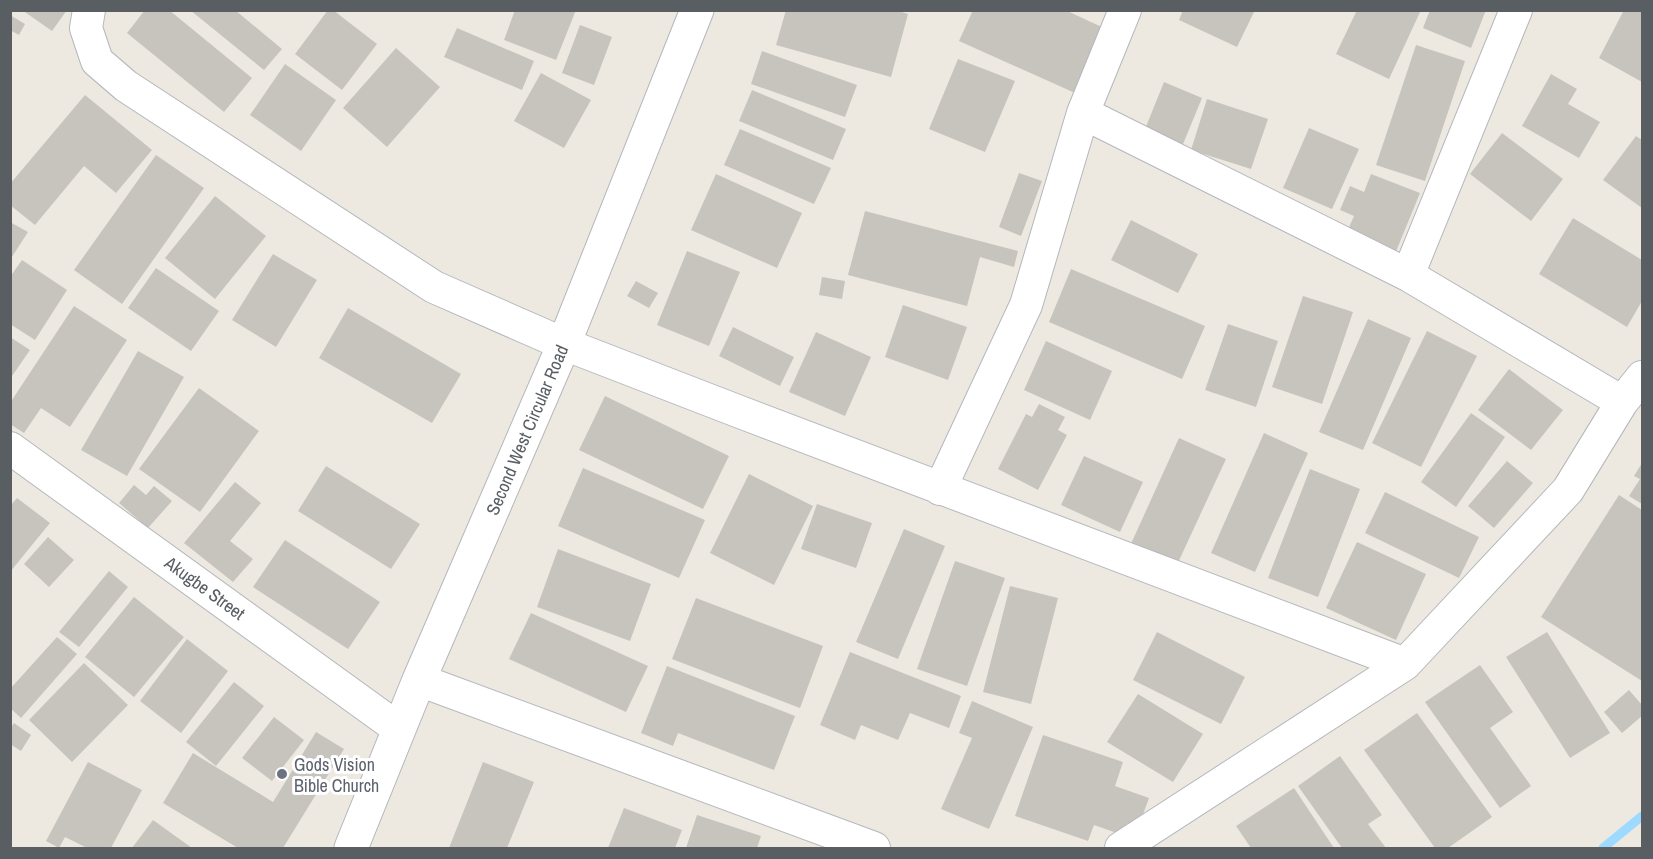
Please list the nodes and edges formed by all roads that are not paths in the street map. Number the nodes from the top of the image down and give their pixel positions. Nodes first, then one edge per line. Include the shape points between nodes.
1 (89, 10) edge
2 (697, 10) edge
3 (1125, 10) edge
4 (1516, 10) edge
5 (1083, 113) junction
6 (1408, 275) junction
7 (564, 344) junction
8 (1642, 377) edge
9 (1622, 402) junction
10 (10, 448) edge
11 (940, 489) junction
12 (1405, 664) junction
13 (419, 680) junction
14 (399, 729) junction
15 (351, 849) edge
16 (874, 849) edge
17 (1121, 849) edge

1 - 7 street via 86,28 97,61 126,86 434,287
2 - 7 street, Second West Circular Road
3 - 5 street
4 - 6 street
5 - 6 street
5 - 11 street via 1026,305
6 - 9 street
7 - 11 street
7 - 13 street, Second West Circular Road
8 - 9 street
9 - 12 street via 1568,490
10 - 14 street, Akugbe Street
11 - 12 street
12 - 17 street
13 - 14 street, Second West Circular Road
13 - 16 street
14 - 15 street, Second West Circular Road

